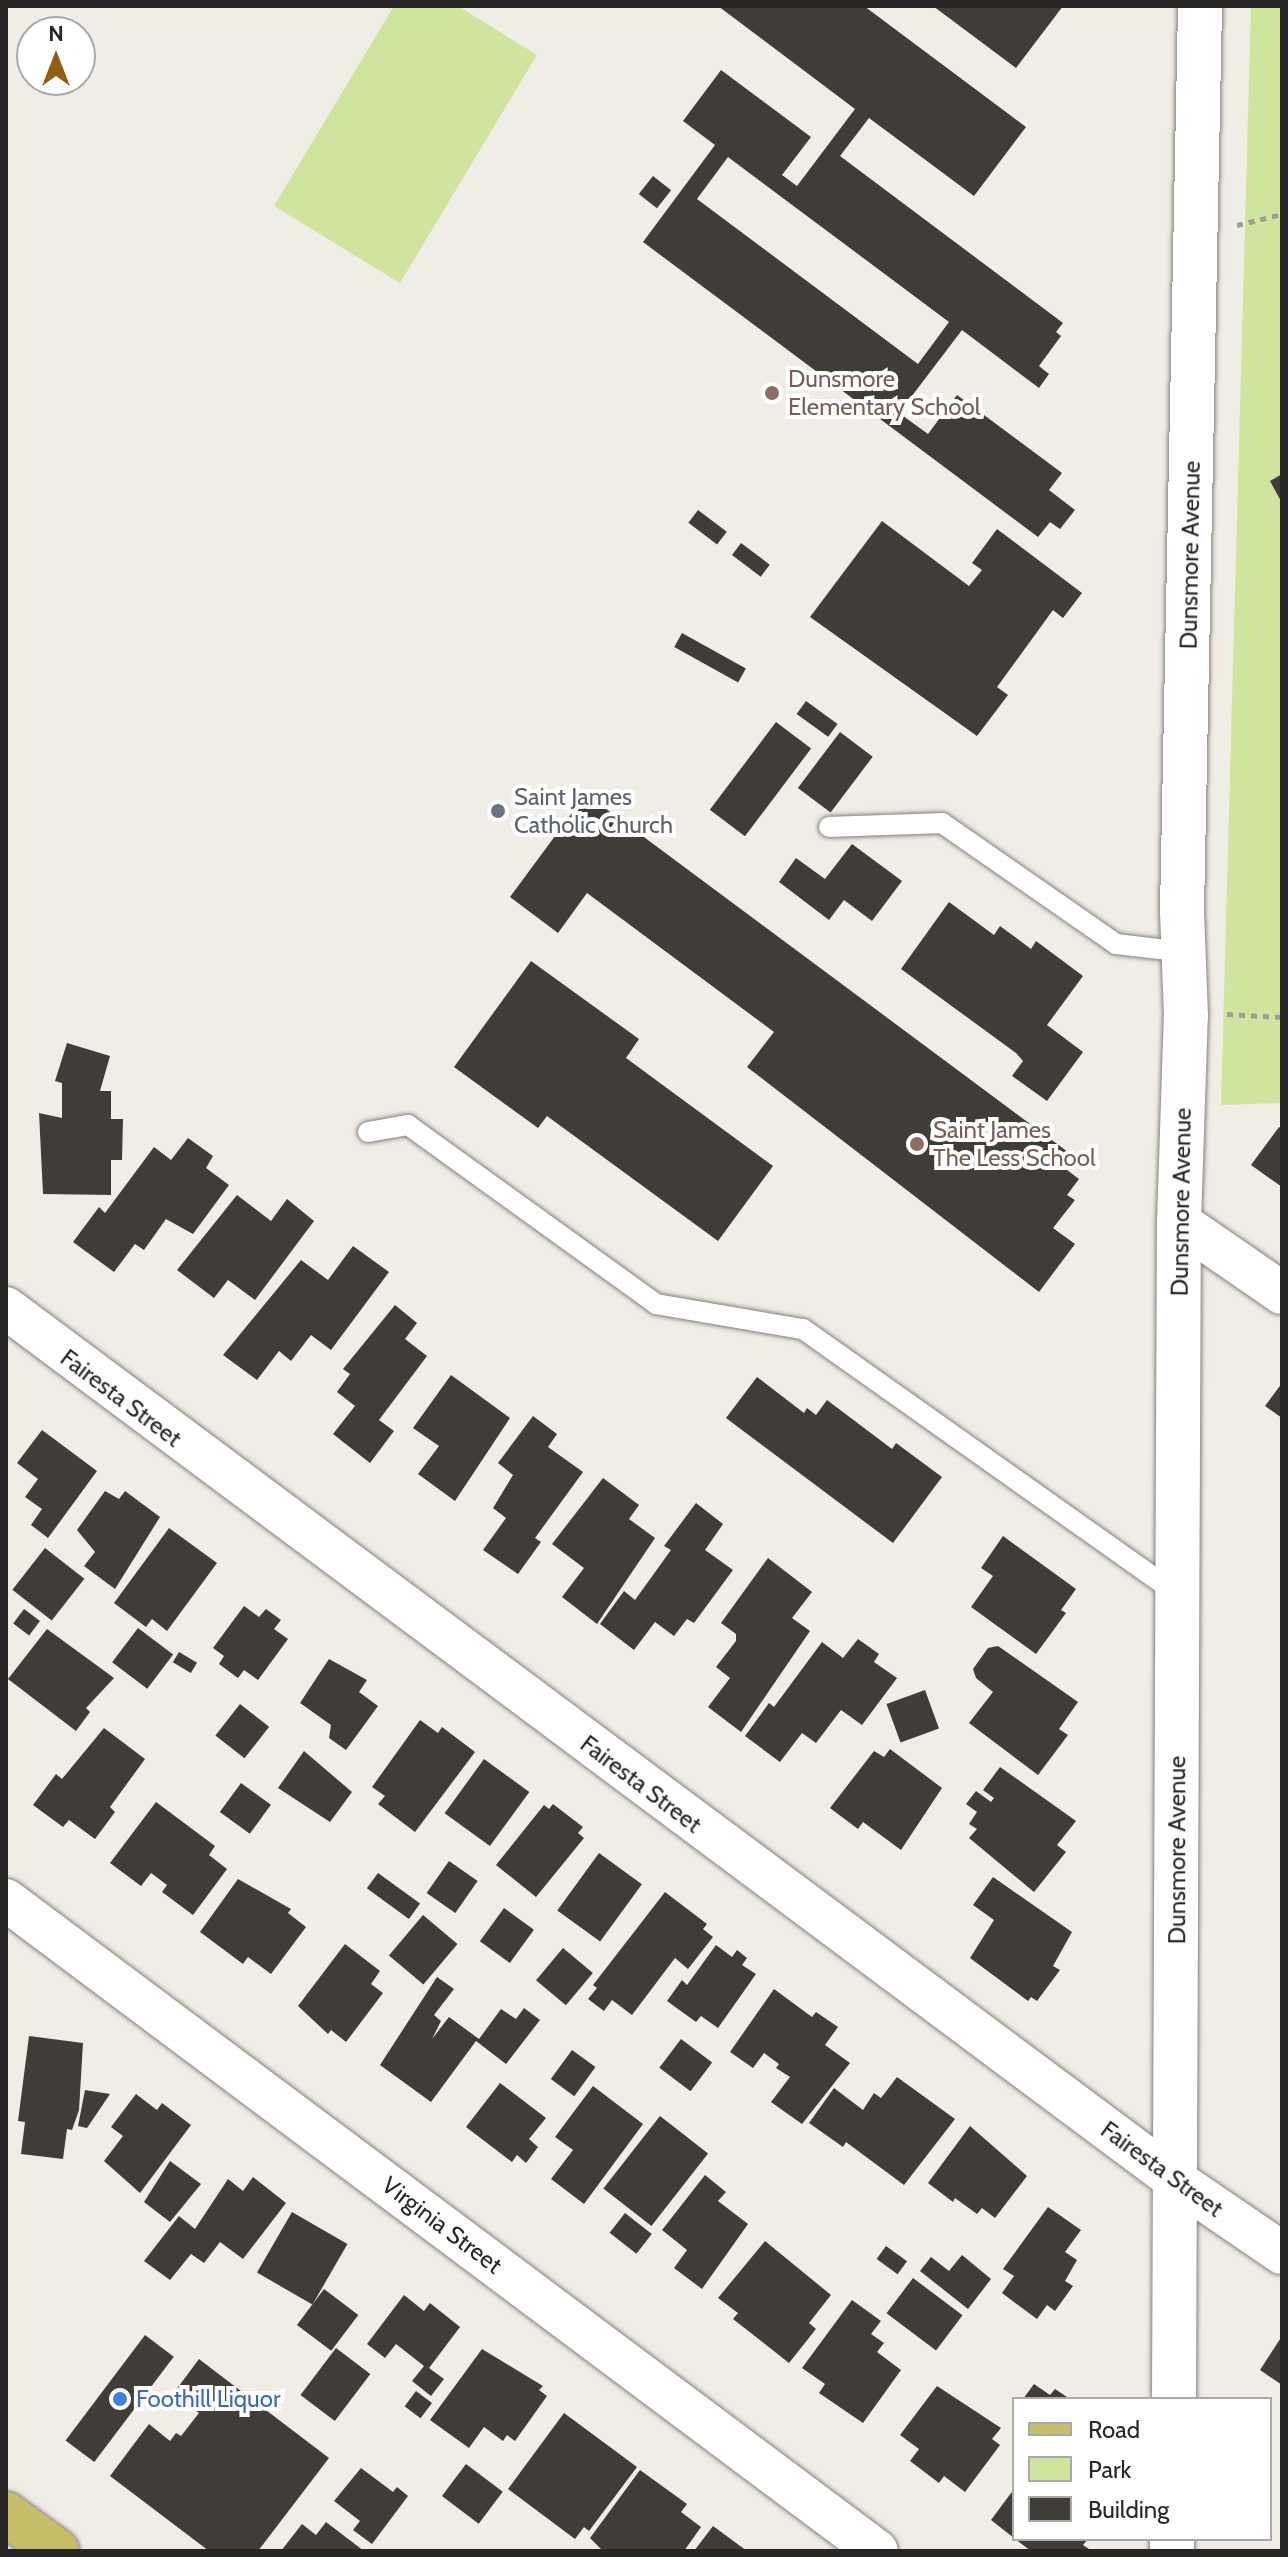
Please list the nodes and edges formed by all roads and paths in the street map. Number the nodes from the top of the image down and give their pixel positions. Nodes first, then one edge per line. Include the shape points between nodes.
1 (1200, 6) edge
2 (829, 827) dead end
3 (1184, 952) junction
4 (1186, 1016) junction
5 (1282, 1017) edge
6 (368, 1132) dead end
7 (1179, 1222) junction
8 (1282, 1293) edge
9 (6, 1308) edge
10 (1176, 1593) junction
11 (6, 1900) edge
12 (1178, 2182) junction
13 (1282, 2253) edge
14 (1174, 2397) edge
15 (6, 2514) edge
16 (57, 2551) edge
17 (877, 2551) edge

1 - 3 street, Dunsmore Avenue
2 - 3 lane via 942,823 1116,944
3 - 4 street, Dunsmore Avenue
4 - 5 path
4 - 7 street, Dunsmore Avenue
6 - 10 lane via 408,1125 656,1304 803,1329
7 - 8 street
7 - 10 street, Dunsmore Avenue
9 - 12 street, Fairesta Street
10 - 12 street, Dunsmore Avenue
11 - 17 street, Virginia Street
12 - 13 street, Fairesta Street
12 - 14 street, Dunsmore Avenue
15 - 16 main road

